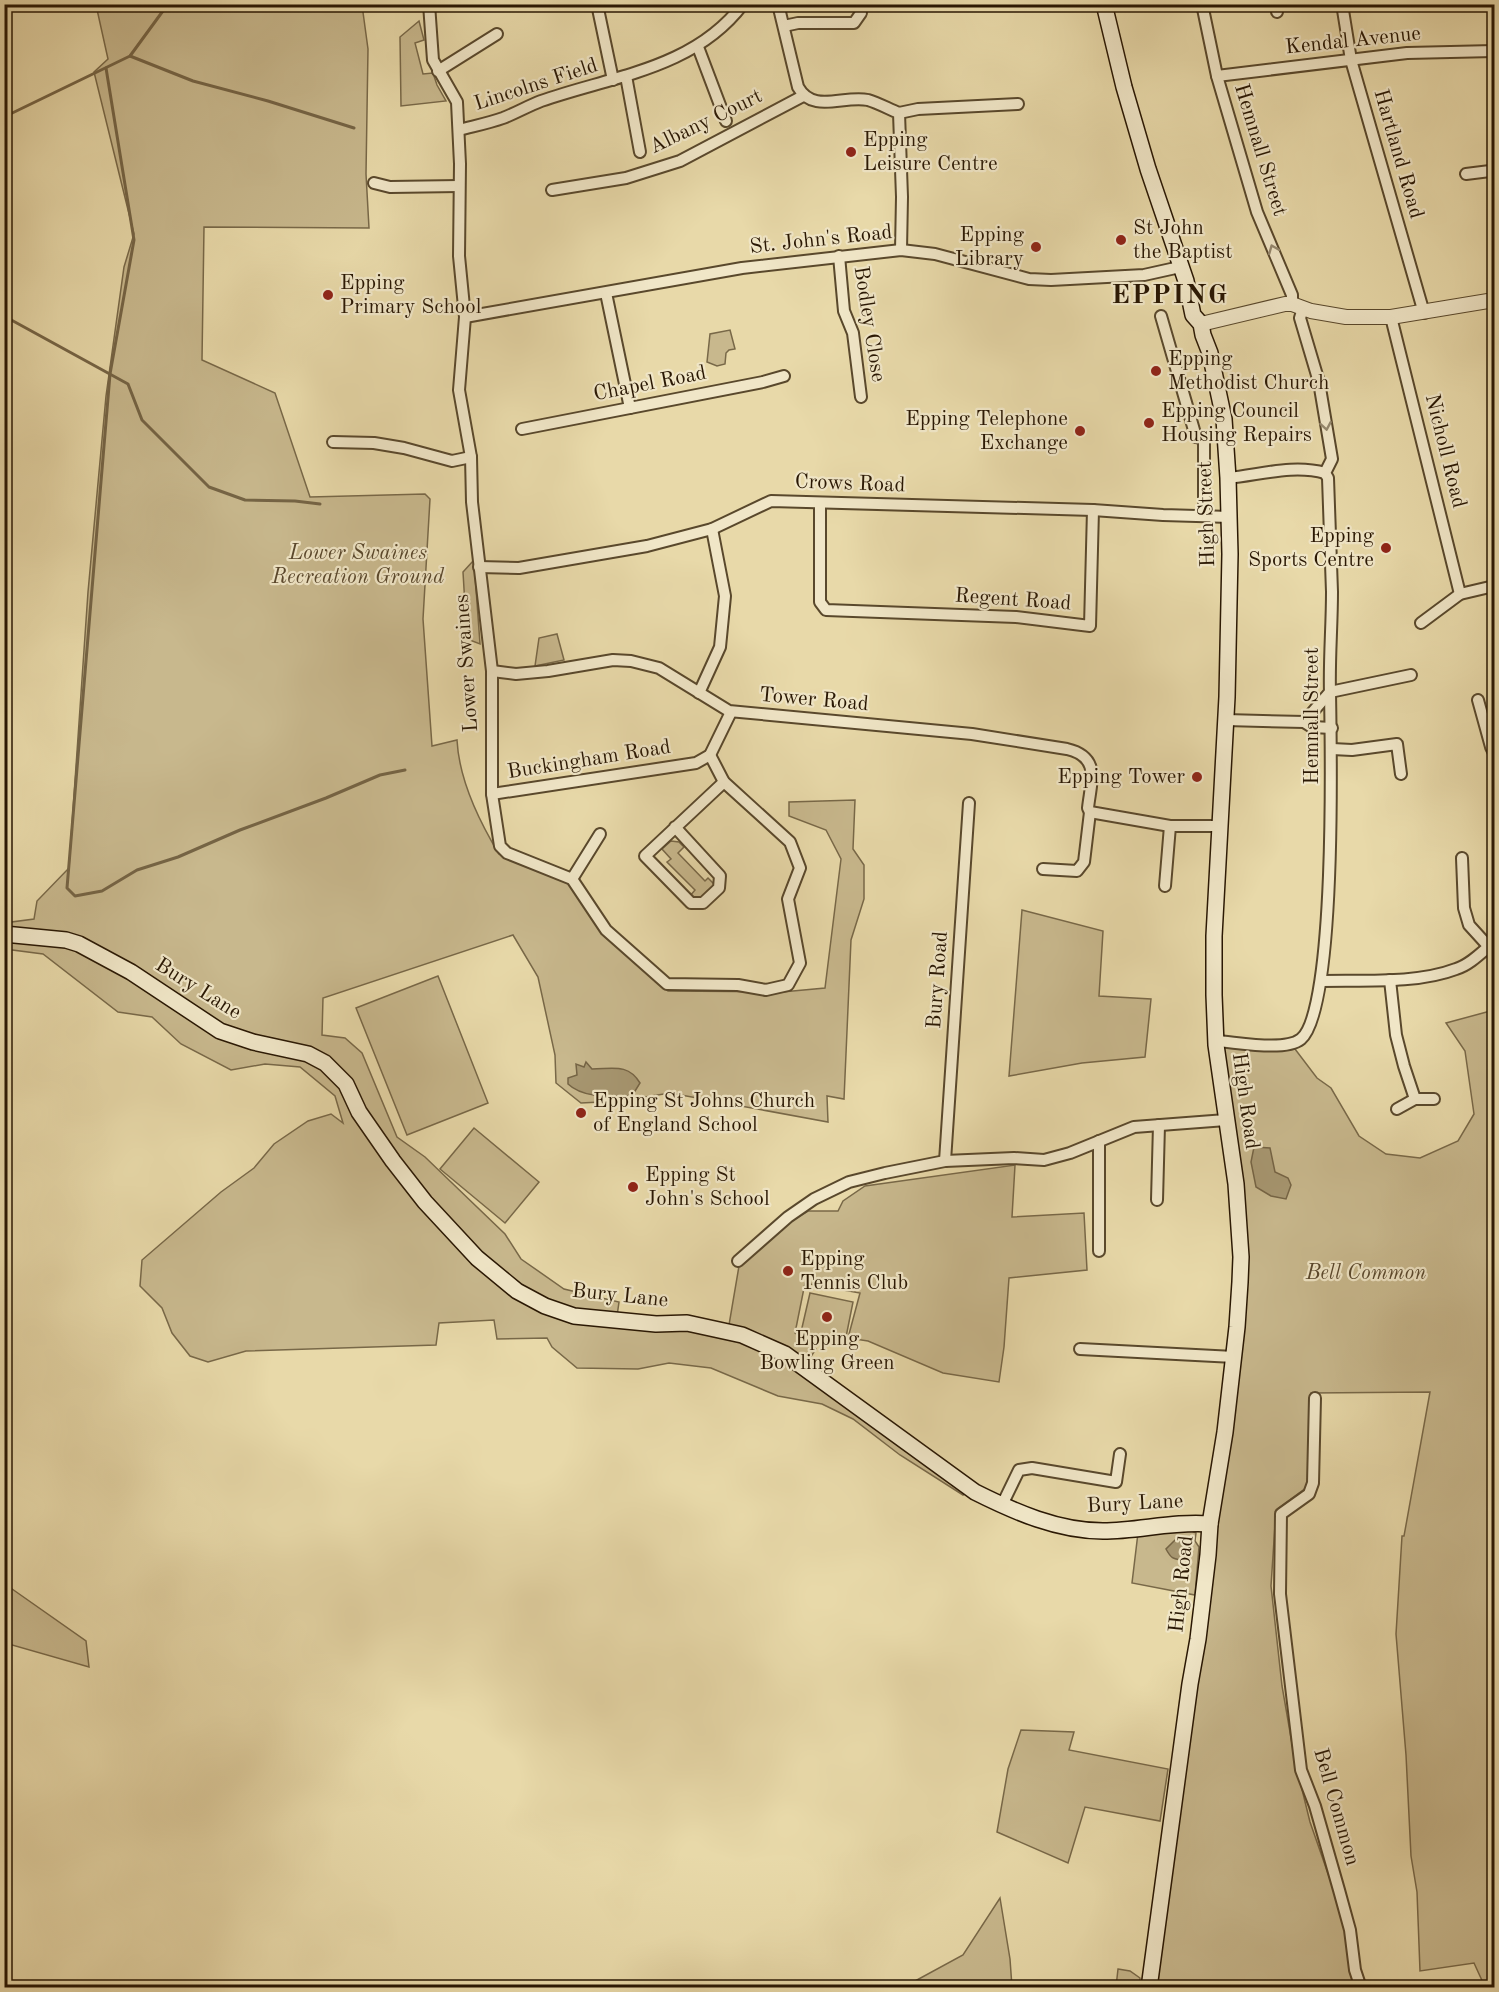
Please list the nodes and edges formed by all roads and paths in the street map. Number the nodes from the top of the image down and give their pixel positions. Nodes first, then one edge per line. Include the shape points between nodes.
1 (429, 4) edge
2 (597, 4) edge
3 (743, 4) edge
4 (778, 4) edge
5 (1104, 4) edge
6 (1202, 4) edge
7 (1342, 4) edge
8 (861, 13) dead end
9 (784, 26) junction
10 (497, 33) dead end
11 (698, 47) junction
12 (1494, 51) edge
13 (1351, 60) junction
14 (438, 71) junction
15 (626, 76) junction
16 (1216, 76) junction
17 (613, 80) junction
18 (803, 96) junction
19 (1018, 104) dead end
20 (899, 113) junction
21 (726, 121) dead end
22 (459, 130) junction
23 (640, 152) dead end
24 (1494, 168) edge
25 (1467, 174) dead end
26 (374, 183) dead end
27 (459, 186) junction
28 (552, 190) dead end
29 (901, 250) junction
30 (839, 256) junction
31 (1180, 267) junction
32 (606, 293) junction
33 (1494, 300) edge
34 (1297, 306) junction
35 (1424, 313) junction
36 (1161, 316) dead end
37 (465, 317) junction
38 (1391, 317) junction
39 (1201, 324) junction
40 (784, 376) dead end
41 (861, 397) dead end
42 (630, 408) junction
43 (522, 429) dead end
44 (333, 442) dead end
45 (471, 457) junction
46 (1325, 472) junction
47 (1228, 478) junction
48 (820, 503) junction
49 (1093, 510) junction
50 (1204, 515) junction
51 (1230, 517) junction
52 (711, 529) junction
53 (479, 567) junction
54 (1494, 586) edge
55 (1460, 594) junction
56 (1421, 623) dead end
57 (492, 671) junction
58 (1411, 675) dead end
59 (1330, 692) junction
60 (699, 693) junction
61 (1478, 700) dead end
62 (731, 711) junction
63 (1226, 720) junction
64 (1304, 722) junction
65 (1332, 728) junction
66 (1332, 749) junction
67 (1494, 753) edge
68 (710, 755) junction
69 (1401, 774) dead end
70 (724, 782) junction
71 (492, 794) junction
72 (969, 802) dead end
73 (1090, 812) junction
74 (1170, 826) junction
75 (1219, 826) junction
76 (675, 827) junction
77 (600, 834) dead end
78 (1462, 858) dead end
79 (1043, 869) dead end
80 (572, 879) junction
81 (1165, 886) dead end
82 (4, 934) edge
83 (1492, 945) edge
84 (1390, 980) junction
85 (1321, 981) junction
86 (1216, 1041) junction
87 (1415, 1099) junction
88 (1434, 1099) dead end
89 (1397, 1109) dead end
90 (1226, 1120) junction
91 (1159, 1125) junction
92 (1099, 1142) junction
93 (945, 1161) junction
94 (1157, 1200) dead end
95 (1099, 1251) dead end
96 (738, 1262) dead end
97 (1080, 1349) dead end
98 (1234, 1357) junction
99 (1315, 1398) dead end
100 (1120, 1454) dead end
101 (1002, 1505) junction
102 (1210, 1524) junction
103 (1149, 1988) edge
104 (1361, 1988) edge

1 - 14 street, Lower Swaines via 431,52
2 - 17 street
3 - 11 street, Lincolns Field via 729,22
4 - 9 street
5 - 31 main road, High Street via 1130,109
6 - 16 street, Hemnall Street
7 - 13 street, Hartland Road
8 - 9 street via 854,23
9 - 18 street
10 - 14 street
11 - 15 street, Lincolns Field
11 - 21 street
12 - 13 street, Kendal Avenue via 1407,53
13 - 16 street, Kendal Avenue
13 - 35 street, Hartland Road
14 - 22 street, Lower Swaines via 457,102
15 - 17 street, Lincolns Field
15 - 23 street, Lincolns Field
34 -> 16 street, Hemnall Street via 1257,212
17 - 22 street, Lincolns Field
18 - 20 street via 812,102 867,100
18 - 28 street, Albany Court via 680,161 626,178
19 - 20 street
20 - 29 street
22 - 27 street, Lower Swaines
24 - 25 street
26 - 27 street via 390,187
27 - 37 street, Lower Swaines via 459,263
29 - 30 street, St. John's Road
29 - 31 street, St. John's Road via 934,254 1029,279 1144,275
30 - 32 street, St. John's Road via 742,268
30 - 41 street, Bodley Close via 844,311 853,333
31 - 39 main road, High Street via 1193,315
32 - 37 street, St. John's Road
32 - 42 street
33 - 35 street
34 - 38 street via 1346,317
34 - 39 street via 1269,306
34 -> 46 street, Hemnall Street via 1318,382 1332,459
35 - 38 street
36 - 50 street via 1196,437 1204,439
37 - 45 street, Lower Swaines via 459,390
38 - 55 street, Nicholl Road
39 - 47 main road, High Street via 1224,419
40 - 42 street, Chapel Road
42 - 43 street, Chapel Road
44 - 45 street via 375,443 452,461
45 - 53 street, Lower Swaines
46 - 47 street via 1280,470
46 - 59 street, Hemnall Street via 1332,594
47 - 51 main road, High Street
48 - 49 street, Crows Road
48 - 49 street, Regent Road via 820,602 826,610 1016,617 1090,626
48 - 52 street, Crows Road via 771,501
49 - 50 street, Crows Road
50 - 51 street, Crows Road
51 - 63 main road, High Street
52 - 53 street, Crows Road via 647,546 519,568
52 - 60 street via 725,596 720,647
53 - 57 street, Lower Swaines
54 - 55 street
55 - 56 street
57 - 60 street, Tower Road via 516,674 622,660 659,668
57 - 71 street, Lower Swaines
58 - 59 street
59 - 64 street
59 - 65 street, Hemnall Street
60 - 62 street, Tower Road
61 - 67 street
62 - 68 street
62 - 73 street, Tower Road via 972,734 1079,752 1092,771
63 - 64 street
63 - 75 main road, High Street
64 - 65 street via 1312,728
65 - 66 street, Hemnall Street
66 - 69 street via 1397,744
66 - 85 street, Hemnall Street via 1332,823
68 - 70 street
68 - 71 street, Buckingham Road via 696,763
70 - 76 street
70 - 80 street via 790,842 800,868 788,899 800,963 788,985 766,990 738,985 668,984 606,930
71 - 80 street, Buckingham Road via 500,846 507,853
72 - 93 street, Bury Road
73 - 74 street
73 - 79 street, Tower Road via 1084,862 1077,871
74 - 75 street
74 - 81 street
75 - 86 main road, High Street via 1214,936
76 - 76 street via 645,856 691,903 704,903 719,888 720,876
77 - 80 street
78 - 83 street via 1464,908 1469,925
82 - 101 main road, Bury Lane via 79,944 131,972 220,1031 308,1054 325,1063 346,1084 359,1112 425,1202 477,1258 517,1291 574,1316 687,1323 742,1335 785,1354 961,1482
83 - 84 street via 1459,969
84 - 85 street
84 - 87 street via 1396,1035
85 - 86 street, Hemnall Street via 1308,1032 1296,1042 1270,1045
86 - 90 main road, High Road
87 - 88 street
87 - 89 street
90 - 91 street
90 - 98 main road, High Road via 1241,1257
91 - 92 street via 1134,1127
91 - 94 street
92 - 93 street via 1044,1160
92 - 95 street
93 - 96 street via 849,1182 814,1199 768,1233
97 - 98 street
98 - 102 main road, High Road
99 - 104 street, Bell Common via 1313,1483 1309,1494 1281,1514 1280,1594 1301,1770 1339,1890
100 - 101 street via 1116,1482 1032,1468 1019,1470
101 - 102 main road, Bury Lane via 1056,1525 1090,1530
102 - 103 main road, High Road via 1198,1639

